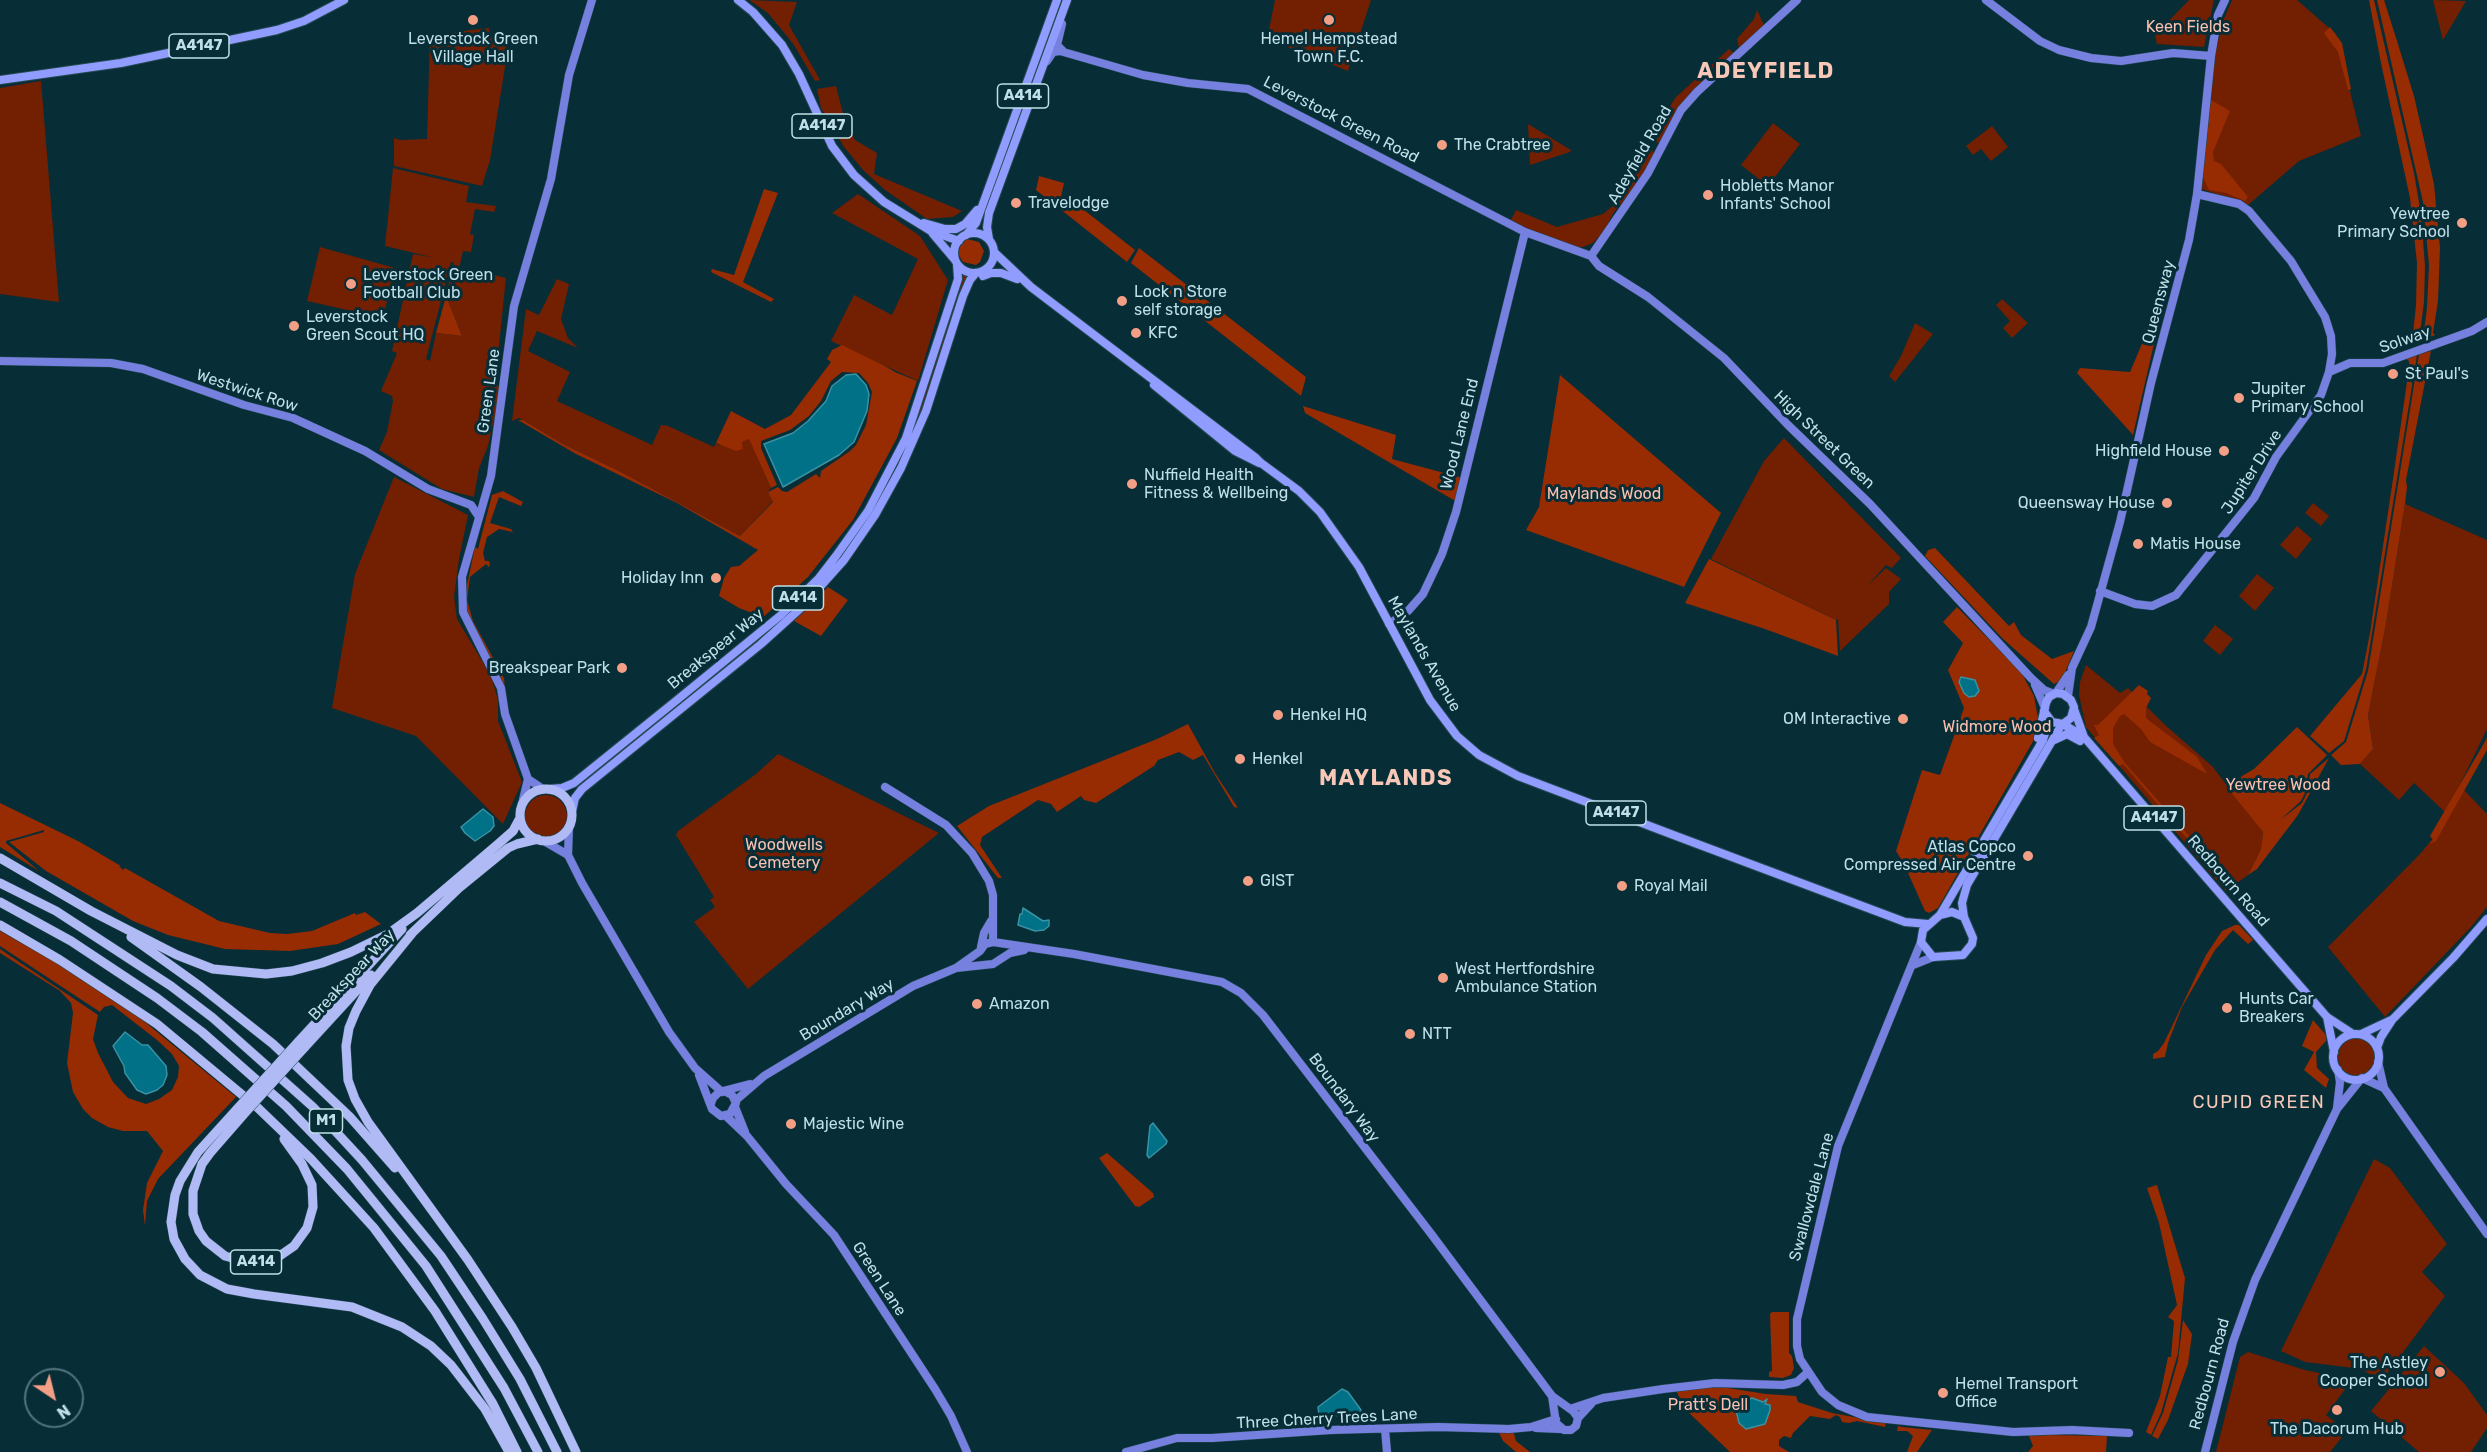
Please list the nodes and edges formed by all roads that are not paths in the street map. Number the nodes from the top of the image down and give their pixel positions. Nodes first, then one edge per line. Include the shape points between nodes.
1 (344, 0) edge
2 (592, 0) edge
3 (738, 0) edge
4 (1056, 0) edge
5 (1067, 0) edge
6 (1797, 0) edge
7 (1986, 0) edge
8 (2225, 0) edge
9 (1055, 43) junction
10 (1064, 52) junction
11 (2211, 56) junction
12 (1035, 76) junction
13 (0, 80) edge
14 (987, 190) junction
15 (2197, 194) junction
16 (910, 218) junction
17 (931, 231) junction
18 (1525, 232) junction
19 (962, 238) junction
20 (989, 239) junction
21 (995, 253) junction
22 (1591, 256) junction
23 (956, 262) junction
24 (988, 268) junction
25 (976, 273) junction
26 (1017, 279) junction
27 (1031, 287) junction
28 (963, 296) junction
29 (2487, 322) edge
30 (2332, 354) junction
31 (0, 361) edge
32 (2345, 364) junction
33 (1141, 372) junction
34 (2329, 372) junction
35 (1185, 404) junction
36 (1191, 417) junction
37 (1236, 443) junction
38 (1245, 458) junction
39 (1261, 463) junction
40 (485, 498) junction
41 (471, 505) junction
42 (479, 516) junction
43 (2100, 591) junction
44 (1389, 624) junction
45 (2020, 665) junction
46 (2072, 668) junction
47 (2031, 678) junction
48 (2057, 691) junction
49 (2068, 696) junction
50 (2074, 708) junction
51 (2046, 713) junction
52 (2063, 724) junction
53 (2084, 737) junction
54 (2046, 750) junction
55 (2108, 765) junction
56 (528, 779) junction
57 (885, 787) dead end
58 (546, 789) junction
59 (522, 804) junction
60 (572, 812) junction
61 (520, 818) junction
62 (569, 827) junction
63 (541, 840) junction
64 (568, 855) junction
65 (0, 858) edge
66 (0, 882) edge
67 (0, 902) edge
68 (91, 911) junction
69 (417, 913) junction
70 (1940, 915) junction
71 (993, 917) junction
72 (1964, 917) junction
73 (2487, 919) edge
74 (1905, 922) junction
75 (1928, 924) junction
76 (0, 925) edge
77 (414, 932) junction
78 (1921, 940) junction
79 (995, 944) junction
80 (981, 949) junction
81 (1029, 949) junction
82 (1000, 957) junction
83 (1933, 957) junction
84 (986, 963) junction
85 (1913, 965) junction
86 (956, 968) junction
87 (2327, 1017) junction
88 (2392, 1020) junction
89 (2357, 1034) junction
90 (301, 1045) junction
91 (2377, 1048) junction
92 (2334, 1052) junction
93 (2378, 1062) junction
94 (695, 1068) junction
95 (2338, 1070) junction
96 (2362, 1079) junction
97 (757, 1081) junction
98 (2384, 1088) junction
99 (724, 1092) junction
100 (711, 1103) junction
101 (735, 1104) junction
102 (258, 1108) junction
103 (2337, 1109) junction
104 (241, 1111) junction
105 (726, 1116) junction
106 (747, 1136) junction
107 (435, 1216) junction
108 (2487, 1234) edge
109 (1808, 1373) junction
110 (1552, 1396) junction
111 (1595, 1400) junction
112 (1569, 1409) junction
113 (1556, 1417) junction
114 (1578, 1418) junction
115 (1531, 1427) junction
116 (1384, 1429) junction
117 (1560, 1429) junction
118 (2129, 1433) dead end
119 (509, 1452) edge
120 (518, 1452) edge
121 (538, 1452) edge
122 (557, 1452) edge
123 (576, 1452) edge
124 (967, 1452) edge
125 (1126, 1452) edge
126 (1387, 1452) edge
127 (2205, 1452) edge

1 - 13 main road, A4147 via 285,28 121,63
2 - 40 street, Green Lane via 569,75 551,179 514,306
3 - 16 main road, A4147 via 771,30 793,62 840,158 867,188
4 - 12 main road, A414
5 - 9 main road, A414
6 - 22 street, Adeyfield Road via 1681,110 1648,173
7 - 11 street via 2040,40 2059,50 2091,58 2121,61 2173,53
8 - 11 street, Queensway via 2218,15
9 - 10 street
9 - 12 main road, A414
10 - 12 street via 1050,55
10 - 18 street, Leverstock Green Road via 1143,75 1256,92
11 - 15 street, Queensway
12 - 14 main road, A414
12 - 20 main road, A414 via 989,213
14 - 16 main road, A4147 via 975,215 961,227 945,229
14 - 19 main road, A414 via 976,223
15 - 30 street, Jupiter Drive via 2239,204 2278,244 2325,317
15 - 43 street, Queensway via 2189,240
16 - 17 main road, A4147
17 - 19 main road, A4147
17 - 23 main road, A4147
18 - 22 street, Leverstock Green Road
18 - 44 street, Wood Lane End via 1456,512 1442,554 1423,594
19 - 20 main road via 979,233
19 - 23 main road via 954,252
20 - 21 main road
21 - 24 main road
21 - 27 main road, Maylands Avenue / A4147
22 - 45 street, High Street Green via 1599,266 1648,297 1724,357 1870,504
23 - 25 main road
23 - 58 main road, Breakspear Way / A414 via 958,279 906,438 868,511 819,578 781,615 573,783
24 - 25 main road
24 - 26 main road, Maylands Avenue / A4147 via 1000,268
25 - 28 main road, Breakspear Way / A414
26 - 27 main road, Maylands Avenue / A4147
26 - 28 main road via 991,273 974,282
27 - 33 main road, Maylands Avenue / A4147
28 - 60 main road, Breakspear Way / A414 via 915,440 890,490 844,560 802,608 761,644 582,789
29 - 32 street, Solway via 2383,363
30 - 32 street
30 - 34 street, Jupiter Drive
31 - 41 street, Westwick Row via 111,363 143,369 293,418 364,451 428,489
32 - 34 street, Solway
33 - 35 main road, Maylands Avenue / A4147
33 - 36 main road, Maylands Avenue / A4147
34 - 43 street, Jupiter Drive via 2321,395 2276,457 2254,498 2176,595 2152,606
35 - 36 main road
35 - 37 main road, Maylands Avenue / A4147
36 - 38 main road, Maylands Avenue / A4147
37 - 38 main road
37 - 39 main road, Maylands Avenue / A4147
38 - 39 main road, Maylands Avenue / A4147
39 - 44 main road, Maylands Avenue / A4147 via 1299,491 1326,518 1359,567
40 - 41 street
40 - 42 street, Green Lane
41 - 42 street
42 - 56 street, Green Lane via 462,577 463,612 501,688 505,714
43 - 46 street, Queensway
44 - 74 main road, Maylands Avenue / A4147 via 1444,721 1470,747 1500,768
45 - 47 street, High Street Green
45 - 48 street, High Street Green
46 - 48 street, Queensway
46 - 49 street, Queensway
46 - 50 street, Queensway
47 - 48 street, High Street Green via 2044,690
47 - 51 street, High Street Green
48 - 49 main road
48 - 51 main road via 2047,700
49 - 50 main road
50 - 52 main road via 2071,718
50 - 53 main road, Redbourn Road
51 - 52 main road via 2056,724
51 - 70 main road via 2045,734
52 - 53 main road, Redbourn Road
52 - 54 main road, A4147
53 - 55 main road, Redbourn Road / A4147
54 - 55 main road, A4147 via 2056,738 2075,737
54 - 72 main road, A4147 via 1967,885 1962,903
55 - 87 main road, Redbourn Road / A4147
56 - 58 street
56 - 59 street
57 - 71 street via 933,816 961,840 989,881 995,902
58 - 59 highway via 535,791
58 - 60 highway via 567,799
59 - 61 highway
60 - 62 highway
61 - 63 highway via 524,829
61 - 69 highway via 512,832
62 - 63 highway via 558,837
62 - 64 street
63 - 64 street
63 - 77 highway, Breakspear Way / A414 via 508,848
64 - 94 street via 669,1032
65 - 68 highway
66 - 122 highway, M1 via 56,911 171,986 313,1107 441,1256 520,1380
67 - 121 highway, M1 via 70,940 157,998 286,1106 347,1169 426,1266 504,1388
68 - 69 highway via 199,965 266,974 340,957 388,934
68 - 107 highway, M1 via 201,987 273,1044 350,1117
69 - 90 highway
70 - 72 main road via 1952,912
70 - 75 main road
71 - 79 street
71 - 80 street
72 - 83 main road via 1973,938 1967,951 1963,955
73 - 88 main road
74 - 75 main road, Maylands Avenue / A4147
74 - 78 main road, Maylands Avenue / A4147
75 - 78 main road
76 - 102 highway, A414 via 157,1024
77 - 90 highway, Breakspear Way / A414
77 - 107 highway, M1 via 362,998 349,1028 346,1063 361,1111
78 - 83 main road
78 - 85 street, Swallowdale Lane
79 - 80 street
79 - 81 street, Boundary Way
79 - 82 street via 1001,951
80 - 84 street via 980,957
80 - 86 street, Boundary Way
81 - 82 street, Boundary Way
81 - 110 street, Boundary Way via 1222,982 1241,993 1267,1020
82 - 84 street via 995,963
83 - 85 street
84 - 86 street, Boundary Way
85 - 109 street, Swallowdale Lane via 1838,1146 1797,1319 1797,1346
86 - 97 street, Boundary Way via 913,986
87 - 89 main road, Redbourn Road / A4147
87 - 92 main road, Redbourn Road / A4147
88 - 89 main road
88 - 91 main road
89 - 91 main road via 2373,1041
89 - 92 main road via 2341,1040
90 - 104 highway, A414, bridge
91 - 93 main road
92 - 95 main road
93 - 96 main road via 2373,1072
93 - 98 street
94 - 99 street
94 - 100 street
95 - 96 main road via 2346,1077
95 - 103 street, Redbourn Road
96 - 98 street
96 - 103 street, Redbourn Road
97 - 99 street, Boundary Way
97 - 101 street, Boundary Way
98 - 108 street
99 - 100 street via 715,1094
99 - 101 street via 732,1095
100 - 105 street via 714,1112
101 - 105 street
101 - 106 street, Green Lane
102 - 104 highway, A414 via 302,1164 312,1185 313,1207 307,1228 294,1246 278,1257 257,1262 236,1260 215,1249 199,1231 193,1214 193,1191 202,1164
102 - 120 highway, M1 via 346,1196 401,1264 466,1358
103 - 127 street, Redbourn Road via 2255,1280 2236,1331
104 - 119 highway via 198,1152 180,1181 171,1222 174,1239 185,1259 200,1275 227,1289 343,1305 402,1327 451,1365 485,1409
105 - 106 street, Green Lane
106 - 124 street, Green Lane via 834,1235 935,1389
107 - 123 highway, M1 via 512,1327
109 - 111 street, Three Cherry Trees Lane via 1797,1382 1783,1385 1715,1383
109 - 118 street via 1838,1405 1868,1417 2013,1432
110 - 112 street, Boundary Way
110 - 113 street, Boundary Way
111 - 112 street, Three Cherry Trees Lane
111 - 114 street
112 - 113 street, Three Cherry Trees Lane via 1561,1410
112 - 114 street
113 - 115 street, Three Cherry Trees Lane
113 - 117 street
114 - 117 street via 1574,1428
115 - 116 street, Three Cherry Trees Lane
115 - 117 street, Three Cherry Trees Lane
116 - 125 street, Three Cherry Trees Lane via 1177,1438
116 - 126 street

